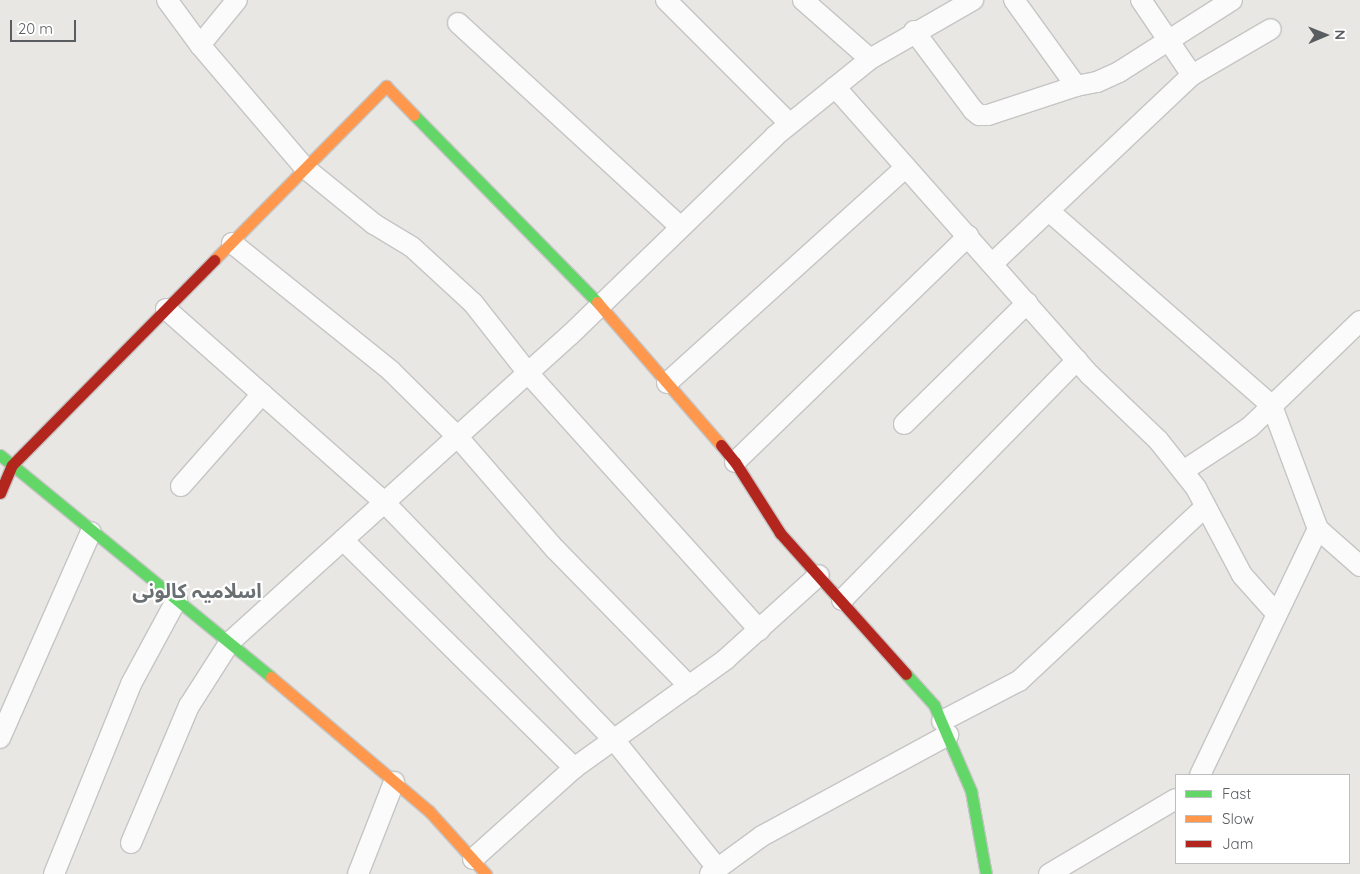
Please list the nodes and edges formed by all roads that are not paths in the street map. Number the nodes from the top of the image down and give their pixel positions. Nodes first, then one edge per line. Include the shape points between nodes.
1 (167, 0) edge
2 (237, 0) edge
3 (666, 0) edge
4 (803, 0) edge
5 (973, 0) edge
6 (1014, 0) edge
7 (1141, 0) edge
8 (1232, 0) edge
9 (458, 23) dead end
10 (1271, 29) dead end
11 (914, 31) junction
12 (1169, 41) junction
13 (200, 45) junction
14 (870, 60) junction
15 (1192, 75) junction
16 (1076, 86) junction
17 (836, 87) junction
18 (790, 124) junction
19 (906, 167) junction
20 (305, 168) junction
21 (1050, 212) junction
22 (681, 227) junction
23 (968, 236) junction
24 (232, 242) junction
25 (992, 264) junction
26 (1027, 303) junction
27 (600, 305) junction
28 (166, 309) junction
29 (1360, 321) edge
30 (1077, 360) junction
31 (528, 373) junction
32 (667, 383) junction
33 (262, 394) junction
34 (1272, 406) junction
35 (904, 424) dead end
36 (457, 436) junction
37 (0, 455) edge
38 (734, 462) junction
39 (12, 465) junction
40 (1183, 472) junction
41 (180, 486) dead end
42 (0, 494) edge
43 (384, 502) junction
44 (1205, 507) junction
45 (1318, 529) junction
46 (92, 532) junction
47 (342, 540) junction
48 (1360, 566) edge
49 (819, 576) junction
50 (177, 599) junction
51 (842, 600) junction
52 (1276, 614) junction
53 (759, 630) junction
54 (230, 642) junction
55 (689, 686) junction
56 (945, 728) junction
57 (0, 738) edge
58 (615, 741) junction
59 (574, 768) junction
60 (1200, 774) edge
61 (394, 782) junction
62 (1175, 800) edge
63 (131, 843) dead end
64 (472, 859) junction
65 (713, 871) edge
66 (54, 874) edge
67 (358, 874) edge
68 (486, 874) edge
69 (986, 874) edge
70 (1049, 874) edge

1 - 13 street
2 - 13 street
3 - 18 street
4 - 14 street
5 - 11 street
6 - 16 street
7 - 12 street
8 - 12 street
9 - 22 street
10 - 15 street
11 - 14 street
11 - 16 street via 979,115 988,115
12 - 15 street
12 - 16 street via 1119,72 1097,82
13 - 20 street
14 - 17 street
15 - 21 street
17 - 18 street
17 - 19 street
18 - 22 street
19 - 23 street
19 - 32 street
20 - 24 street
20 - 27 street via 386,86
20 - 31 street via 374,224 412,247 474,303
21 - 25 street
21 - 34 street
22 - 27 street
23 - 25 street
23 - 38 street
24 - 28 street
24 - 36 street via 391,371
25 - 26 street
26 - 30 street
26 - 35 street
27 - 31 street
27 - 32 street
28 - 33 street
28 - 39 street
29 - 34 street
30 - 40 street via 1158,440
30 - 51 street
31 - 36 street
31 - 53 street
32 - 38 street
33 - 41 street
33 - 43 street
34 - 40 street via 1250,428
34 - 45 street
36 - 43 street
36 - 55 street via 555,549
37 - 39 street
38 - 49 street via 780,533
39 - 42 street
39 - 46 street
40 - 44 street
43 - 47 street
43 - 58 street
44 - 52 street via 1242,575
44 - 56 street via 1019,681
45 - 48 street
45 - 52 street
46 - 50 street
46 - 57 street
47 - 54 street
47 - 59 street
49 - 51 street
49 - 53 street
50 - 54 street
50 - 66 street via 131,684
51 - 56 street via 934,705
52 - 60 street
53 - 55 street
54 - 61 street
54 - 63 street via 189,706
55 - 58 street
56 - 65 street via 762,836
56 - 69 street via 971,791
58 - 59 street
58 - 65 street
59 - 64 street
61 - 64 street via 429,811
61 - 67 street
62 - 70 street
64 - 68 street

